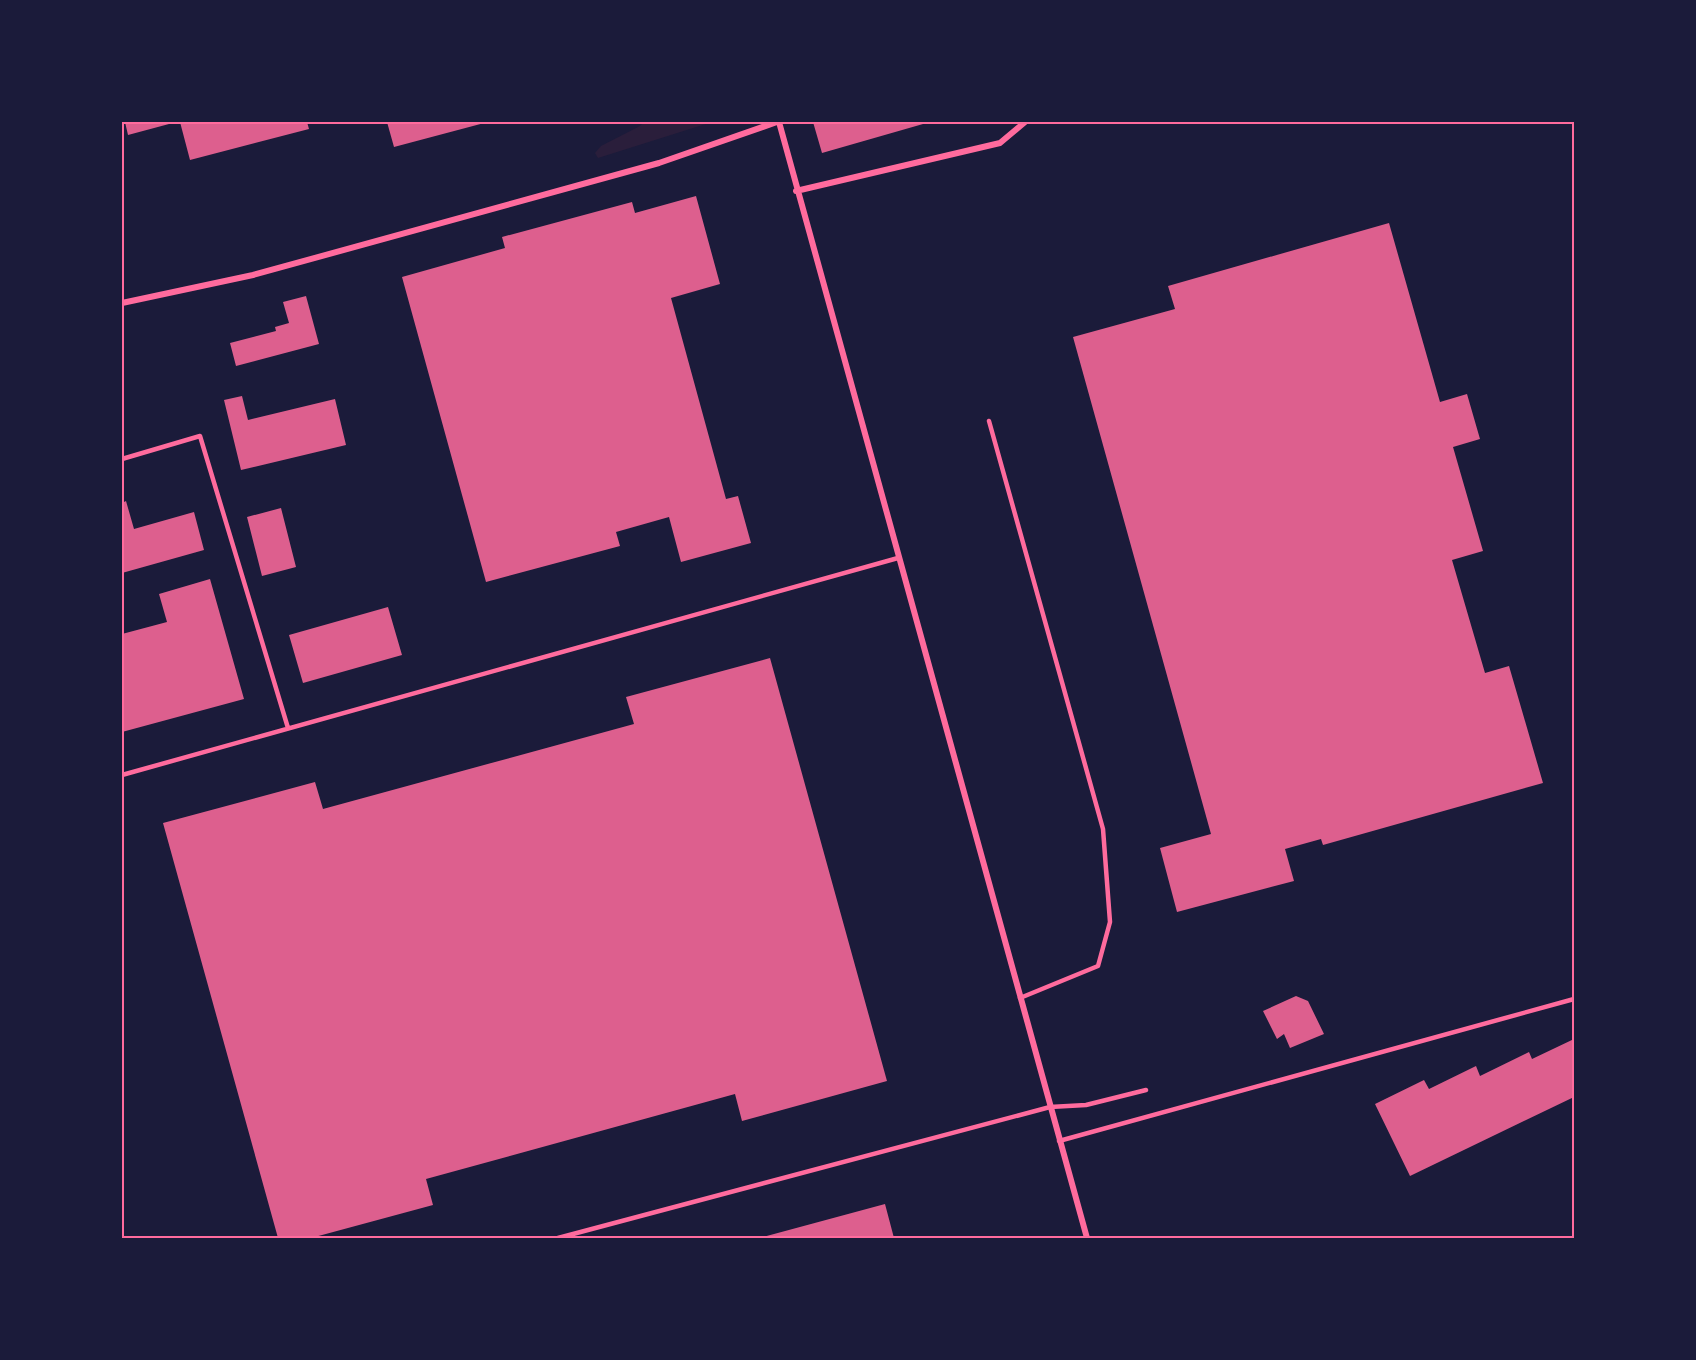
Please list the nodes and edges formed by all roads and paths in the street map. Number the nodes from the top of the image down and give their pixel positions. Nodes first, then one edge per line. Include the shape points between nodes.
1 (778, 122) edge
2 (1025, 122) edge
3 (796, 190) junction
4 (122, 303) edge
5 (989, 421) dead end
6 (122, 459) edge
7 (898, 558) junction
8 (288, 728) junction
9 (122, 774) edge
10 (1020, 998) junction
11 (1575, 999) edge
12 (1146, 1090) dead end
13 (1050, 1107) junction
14 (1059, 1141) junction
15 (591, 1230) junction
16 (560, 1238) edge
17 (593, 1239) edge
18 (1087, 1239) edge

1 - 3 street
1 - 4 street via 637,169 253,275
2 - 3 street via 1000,143
3 - 7 street
5 - 10 lane via 1103,829 1110,922 1098,966
6 - 8 lane via 200,436
7 - 8 lane
7 - 10 street
8 - 9 lane
10 - 13 street
11 - 14 lane
12 - 13 lane via 1086,1105
13 - 14 street
13 - 15 lane
14 - 18 street
15 - 16 lane
15 - 17 lane

